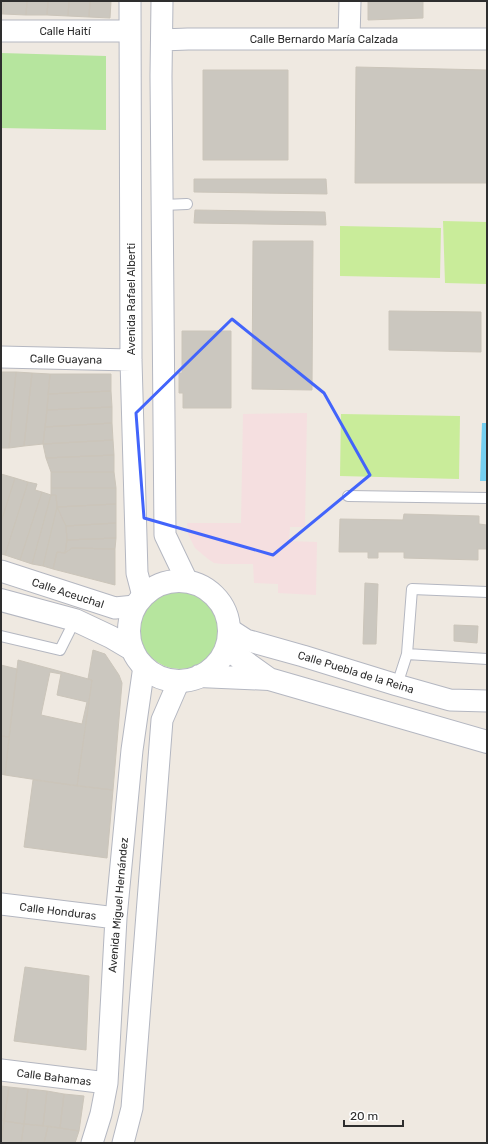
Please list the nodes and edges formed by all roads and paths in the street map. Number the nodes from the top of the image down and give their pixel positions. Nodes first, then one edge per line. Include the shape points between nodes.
1 (130, 1) edge
2 (162, 1) edge
3 (350, 1) edge
4 (1, 31) edge
5 (130, 31) junction
6 (349, 39) junction
7 (487, 39) edge
8 (162, 40) junction
9 (187, 204) dead end
10 (163, 205) junction
11 (1, 358) edge
12 (131, 360) junction
13 (348, 496) dead end
14 (487, 498) edge
15 (1, 572) edge
16 (187, 581) junction
17 (487, 592) edge
18 (1, 600) edge
19 (136, 606) junction
20 (75, 620) junction
21 (1, 636) edge
22 (227, 639) junction
23 (407, 654) junction
24 (138, 658) junction
25 (487, 659) edge
26 (189, 678) junction
27 (269, 679) junction
28 (397, 685) junction
29 (487, 701) edge
30 (487, 742) edge
31 (1, 904) edge
32 (116, 918) junction
33 (1, 1070) edge
34 (107, 1084) junction
35 (92, 1143) edge
36 (123, 1143) edge

1 - 5 street, Avenida Rafael Alberti
2 - 8 street
3 - 6 street
4 - 5 street, Calle Haití
5 - 12 street, Avenida Rafael Alberti
6 - 7 street, Calle Bernardo María Calzada
6 - 8 street, Calle Bernardo María Calzada
8 - 10 street
9 - 10 lane
10 - 16 street via 165,535
11 - 12 street, Calle Guayana
12 - 19 street, Avenida Rafael Alberti via 138,573
13 - 14 lane
15 - 19 street, Calle Aceuchal via 115,608
16 - 19 street via 171,581 156,586
16 - 22 street via 203,587 217,598 226,613
17 - 23 lane via 412,589
18 - 20 street, Calle Aceuchal
19 - 20 street, Calle Aceuchal via 98,621
19 - 24 street via 130,640
20 - 21 lane via 60,650
20 - 24 street, Calle Aceuchal via 111,637
22 - 26 street via 220,660 210,669
22 - 27 street
22 - 28 street, Calle Puebla de la Reina via 246,640
23 - 25 lane
23 - 28 lane
24 - 26 street via 154,674 166,679
24 - 32 street, Avenida Miguel Hernández
26 - 27 street
26 - 36 street via 162,720 132,1108
27 - 30 street
28 - 29 street, Calle Puebla de la Reina via 450,700
31 - 32 street, Calle Honduras
32 - 34 street, Avenida Miguel Hernández
33 - 34 street, Calle Bahamas
34 - 35 street, Avenida Miguel Hernández

